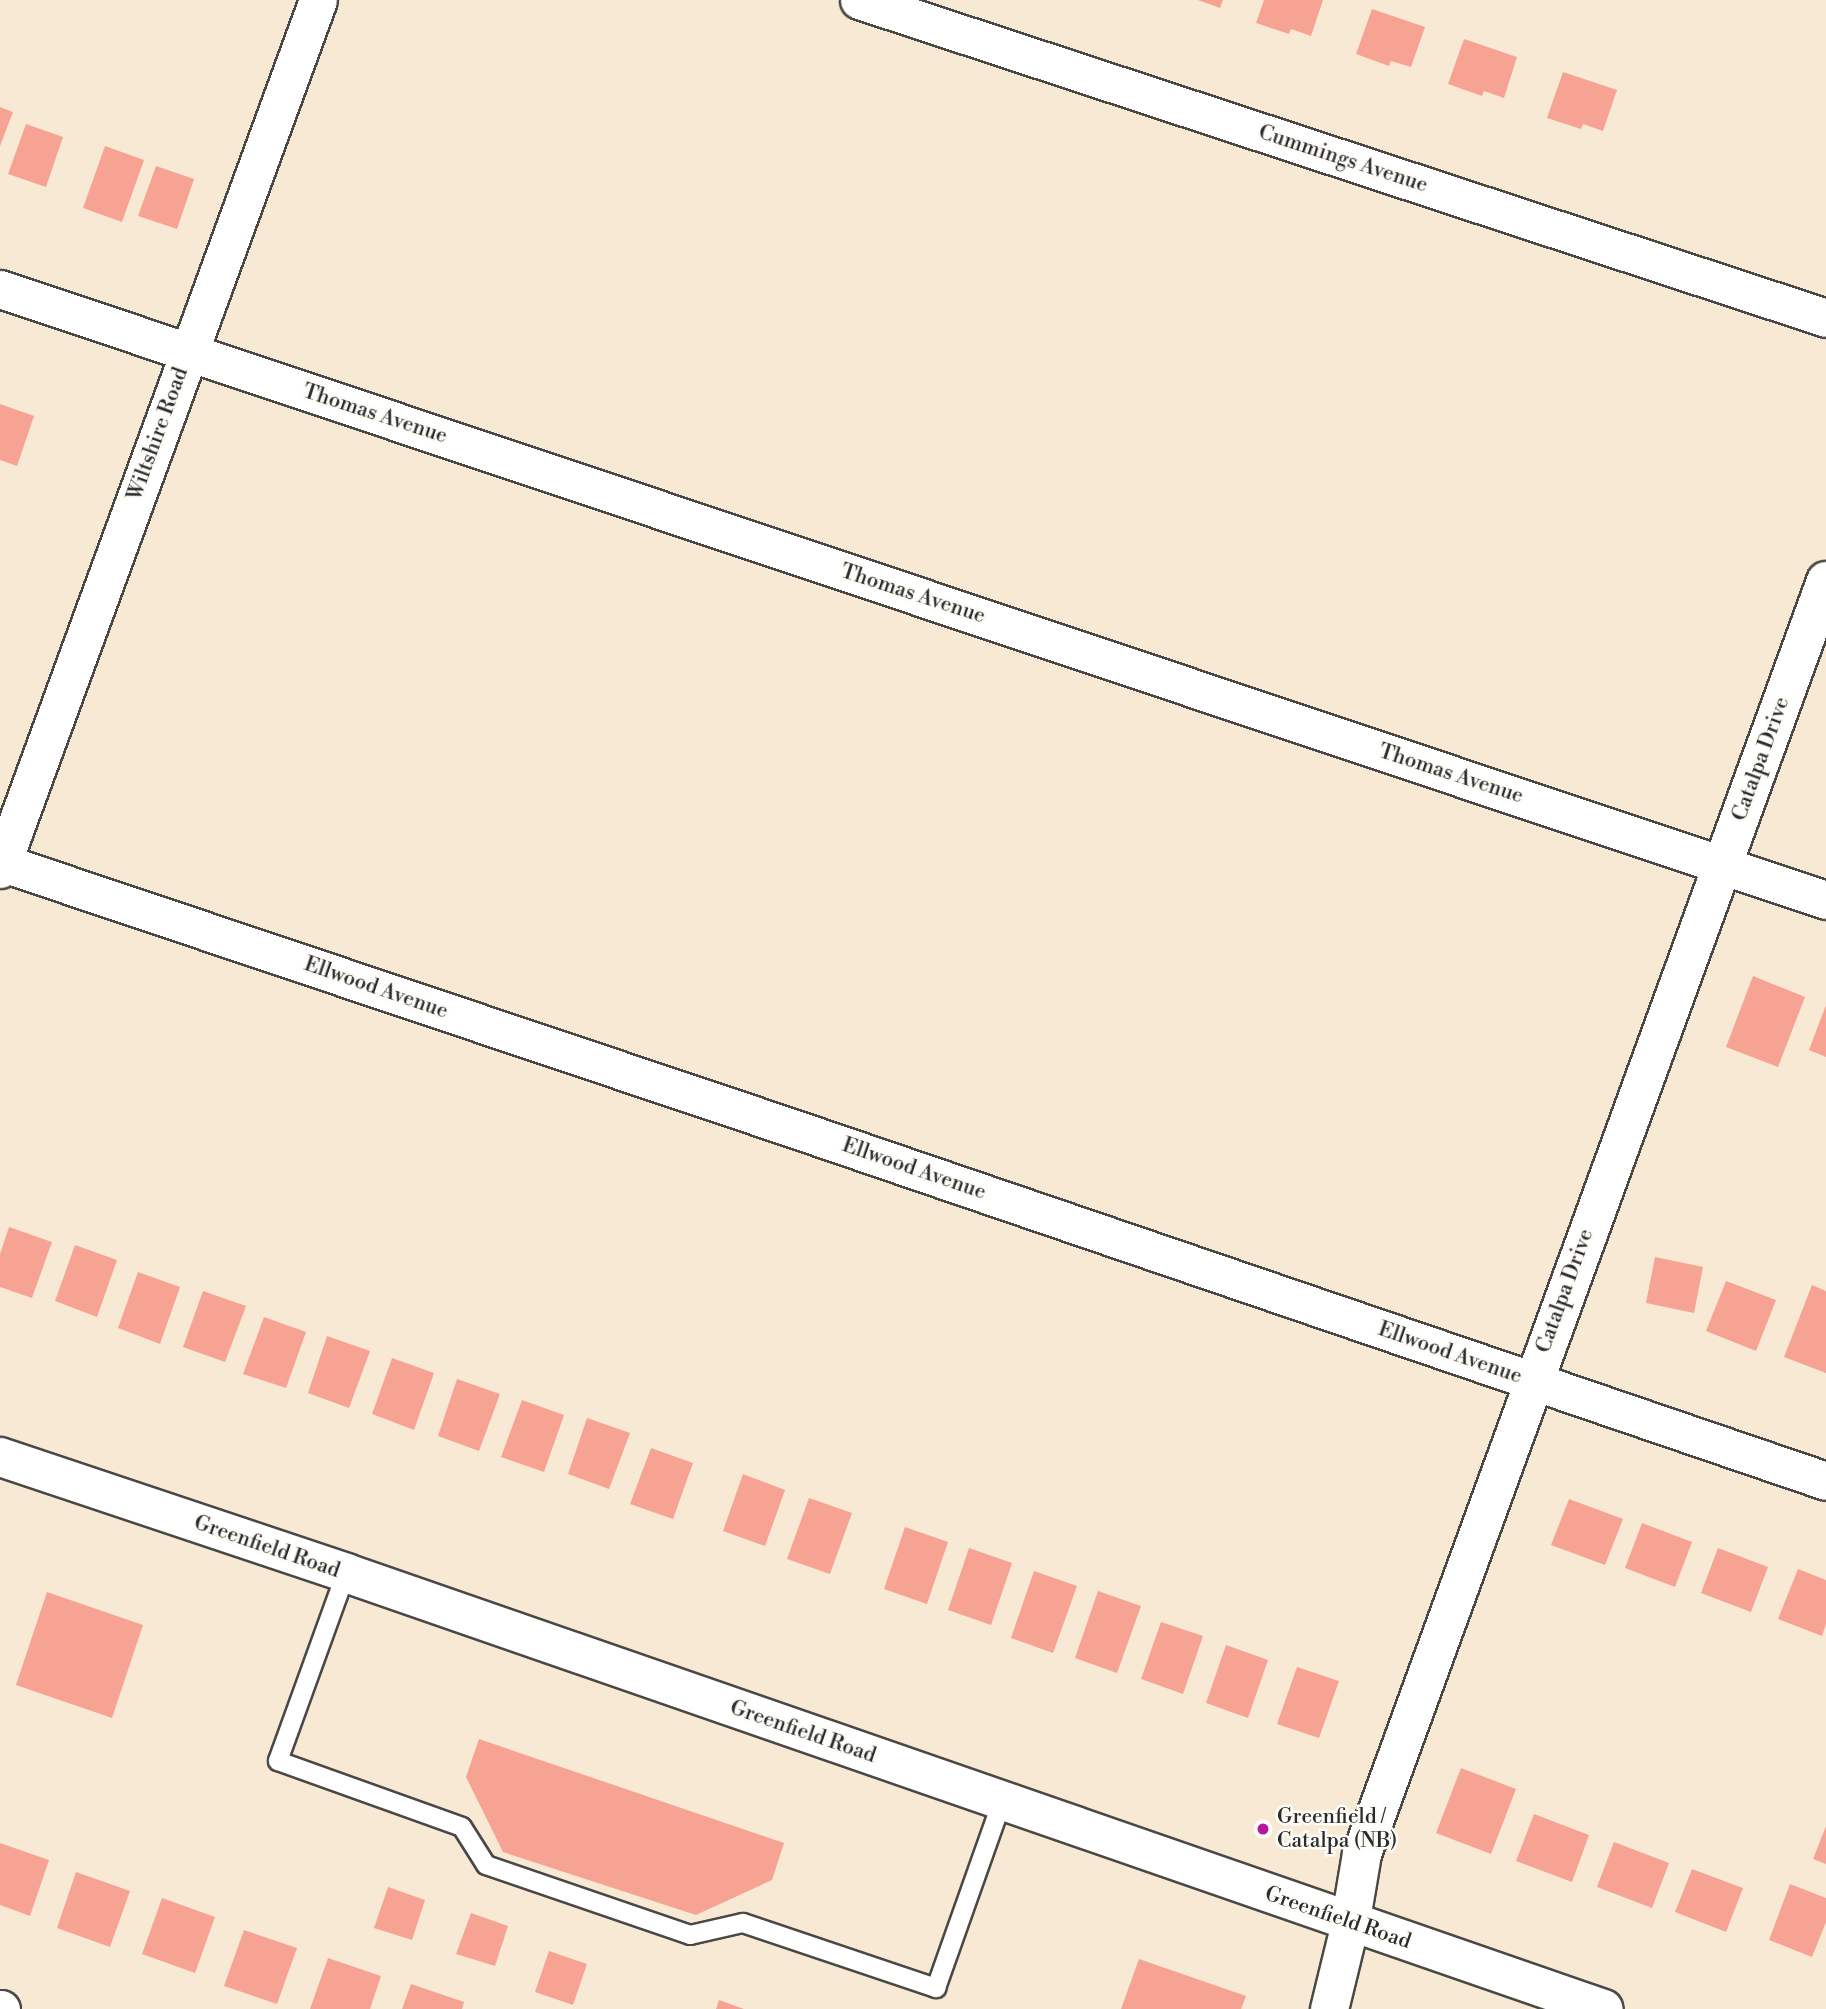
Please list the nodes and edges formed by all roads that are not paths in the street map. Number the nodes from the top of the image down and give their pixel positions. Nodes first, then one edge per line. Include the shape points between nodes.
1 (318, 0) edge
2 (859, 0) edge
3 (0, 289) edge
4 (1826, 318) edge
5 (188, 352) junction
6 (1826, 581) edge
7 (1, 865) edge
8 (1722, 865) junction
9 (1826, 900) edge
10 (1533, 1380) junction
11 (0, 1457) edge
12 (1826, 1481) edge
13 (346, 1573) junction
14 (1002, 1802) junction
15 (1351, 1919) junction
16 (1329, 2009) edge
17 (1604, 2009) edge

1 - 5 street, Wiltshire Road
2 - 4 street, Cummings Avenue
3 - 5 street, Thomas Avenue
5 - 7 street, Wiltshire Road
5 - 8 street, Thomas Avenue
6 - 8 main road, Catalpa Drive
7 - 10 street, Ellwood Avenue
8 - 9 street, Thomas Avenue
8 - 10 main road, Catalpa Drive
10 - 12 street, Ellwood Avenue
10 - 15 main road, Catalpa Drive via 1362,1854
11 - 13 main road, Greenfield Road
13 - 14 main road, Greenfield Road
13 - 14 lane via 278,1762 462,1827 486,1866 690,1935 743,1923 936,1988
14 - 15 main road, Greenfield Road
15 - 16 street, Catalpa Drive
15 - 17 main road, Greenfield Road

